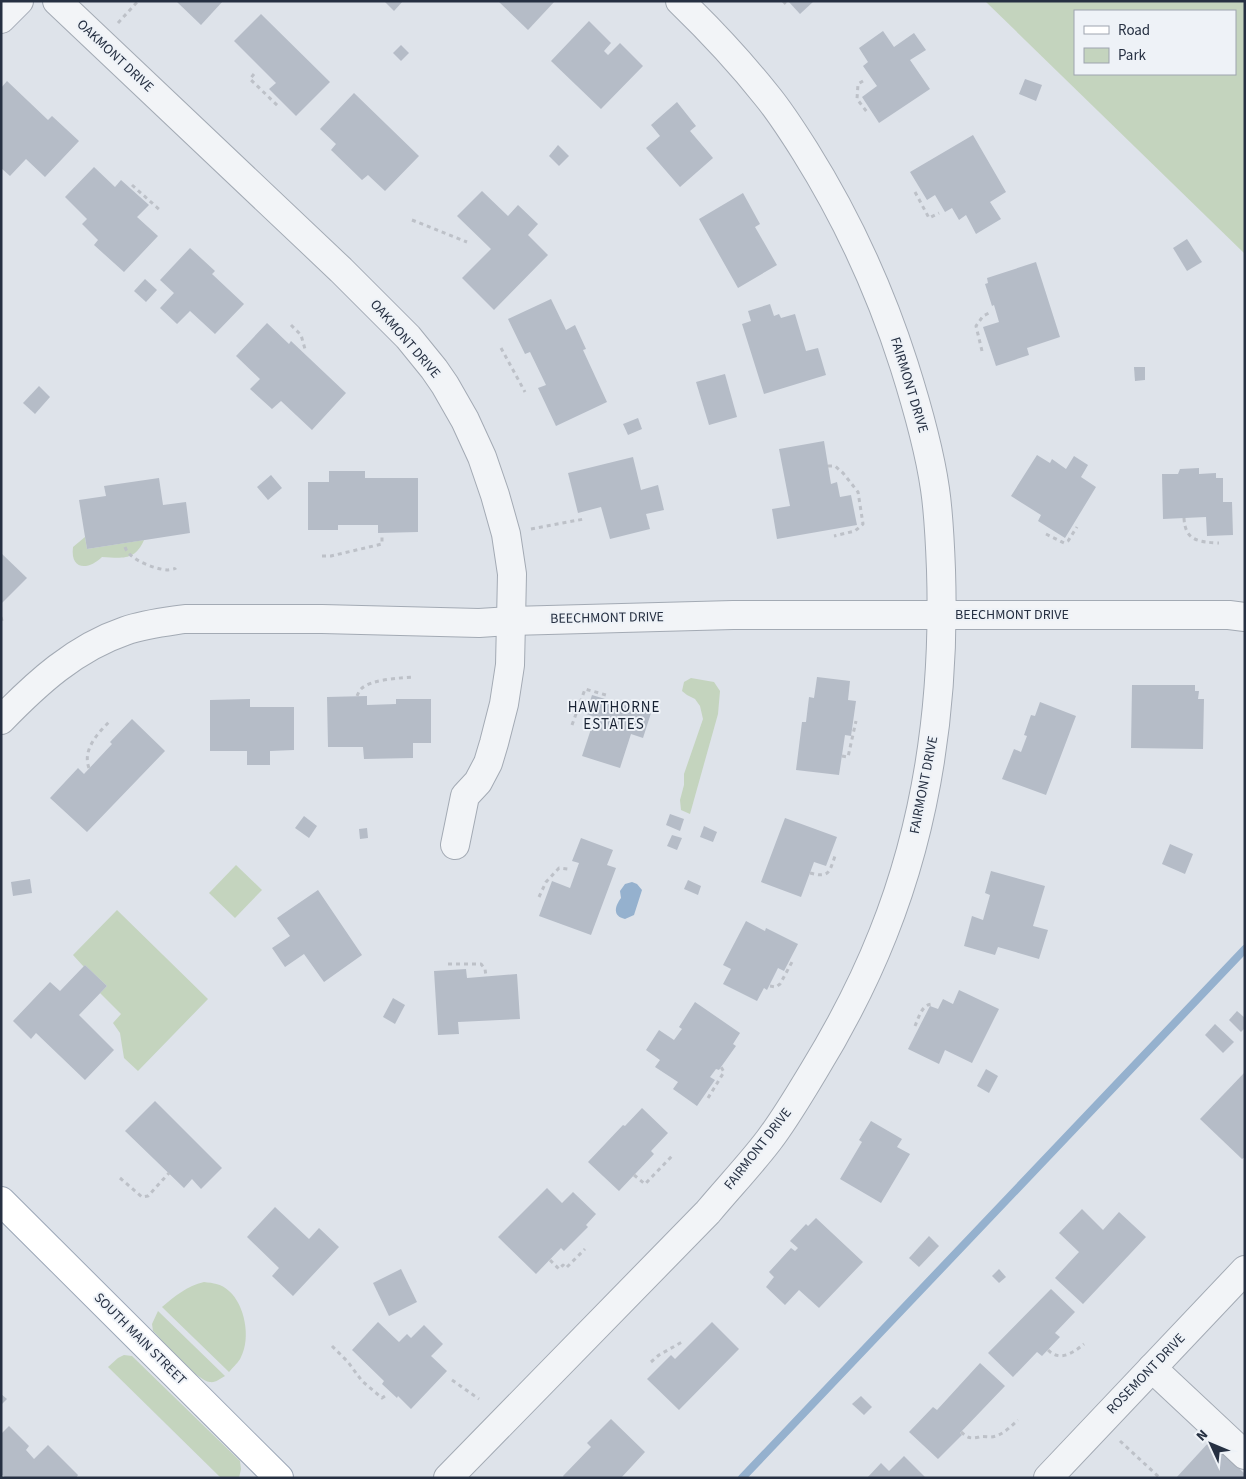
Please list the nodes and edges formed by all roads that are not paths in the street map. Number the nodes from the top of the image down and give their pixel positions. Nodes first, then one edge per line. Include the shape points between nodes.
1 (18, 1) edge
2 (57, 1) edge
3 (680, 1) edge
4 (1, 20) edge
5 (943, 614) junction
6 (1245, 617) edge
7 (511, 621) junction
8 (1, 720) edge
9 (455, 845) dead end
10 (1, 1201) edge
11 (1245, 1270) edge
12 (1152, 1368) junction
13 (1245, 1455) edge
14 (279, 1478) edge
15 (448, 1478) edge
16 (1048, 1478) edge

1 - 4 street
2 - 7 street, OAKMONT DRIVE via 341,270 434,368 465,420 495,495 506,534 512,574
3 - 5 street, FAIRMONT DRIVE via 730,52 791,129 850,230 874,284 896,338 928,451 939,528
5 - 6 street, BEECHMONT DRIVE
5 - 7 street, BEECHMONT DRIVE
5 - 15 street, FAIRMONT DRIVE via 938,704 919,820 884,932 834,1038 781,1122 746,1168 701,1219
7 - 8 street, BEECHMONT DRIVE via 479,623 322,618 165,621 107,638 71,657
7 - 9 street, OAKMONT DRIVE via 510,664 494,744 478,782 466,796
10 - 14 main road, SOUTH MAIN STREET
11 - 12 street, ROSEMONT DRIVE
12 - 13 street
12 - 16 street, ROSEMONT DRIVE

